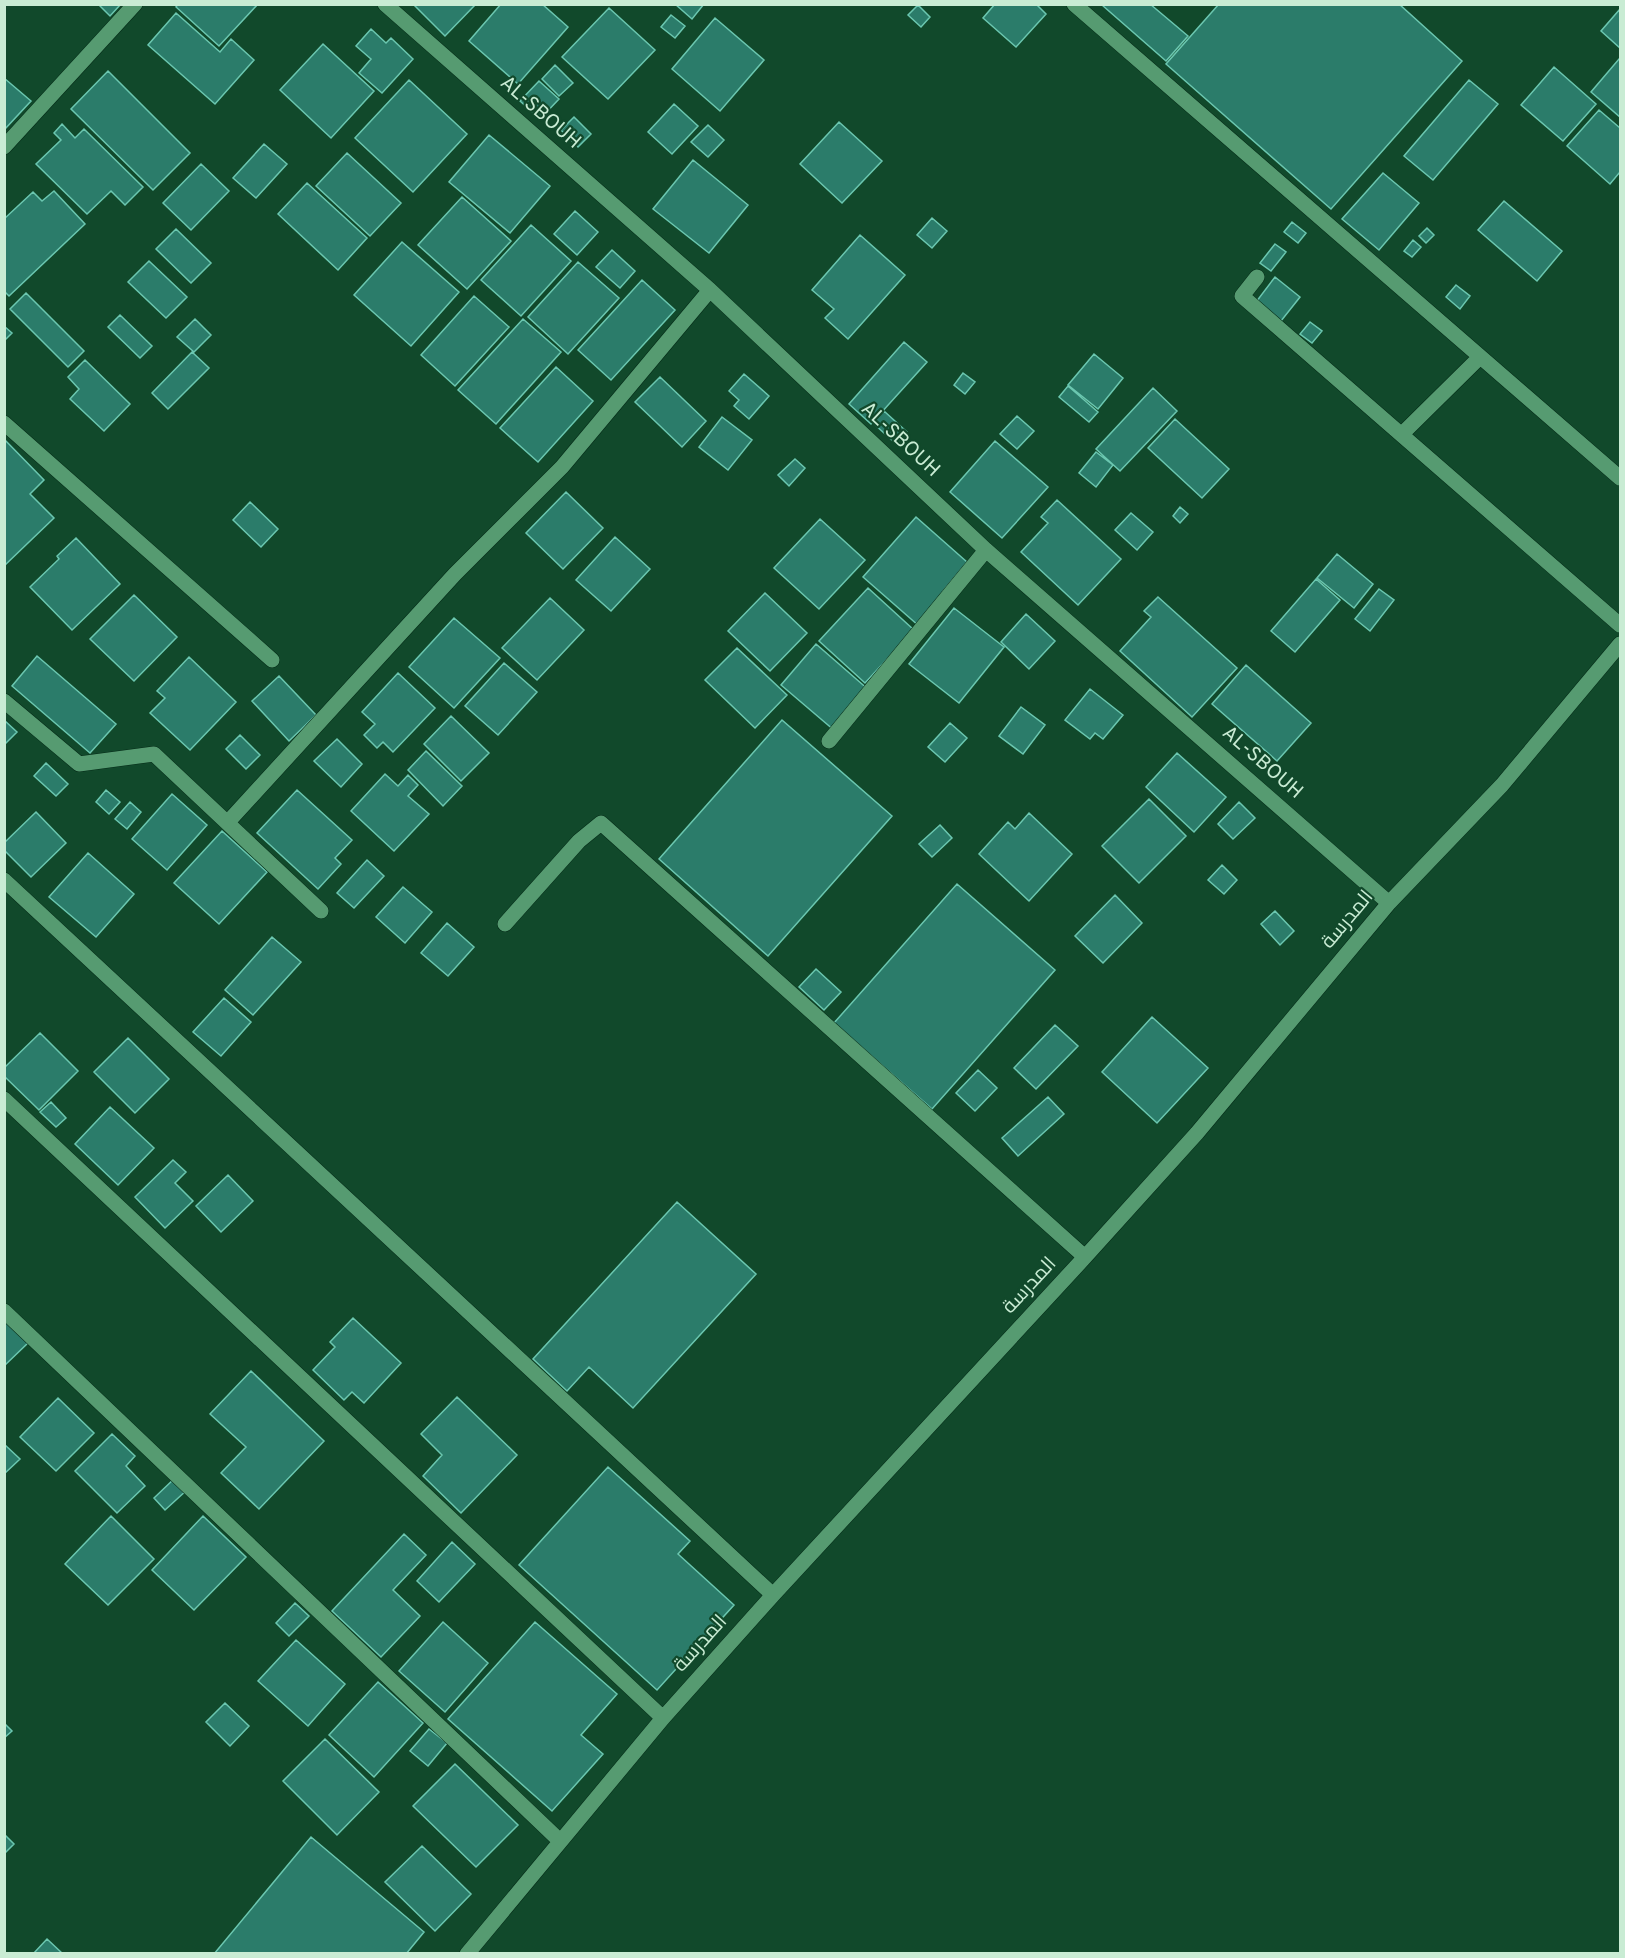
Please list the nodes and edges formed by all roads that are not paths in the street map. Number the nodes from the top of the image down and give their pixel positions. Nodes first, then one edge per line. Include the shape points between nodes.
1 (135, 4) edge
2 (384, 4) edge
3 (1074, 4) edge
4 (4, 147) edge
5 (1257, 277) dead end
6 (710, 290) junction
7 (1480, 357) junction
8 (4, 423) edge
9 (1402, 434) junction
10 (1620, 478) edge
11 (986, 550) junction
12 (1620, 625) edge
13 (1620, 644) edge
14 (272, 660) dead end
15 (4, 701) edge
16 (829, 741) dead end
17 (228, 822) junction
18 (4, 880) edge
19 (1389, 903) junction
20 (321, 911) dead end
21 (505, 924) dead end
22 (4, 1099) edge
23 (1085, 1257) junction
24 (4, 1311) edge
25 (772, 1595) junction
26 (663, 1719) junction
27 (560, 1840) junction
28 (467, 1953) edge

1 - 4 street
2 - 6 street, AL-SBOUH
3 - 7 street
5 - 9 street via 1242,296
6 - 11 street, AL-SBOUH
6 - 17 street via 562,467 454,574
7 - 9 street
7 - 10 street
8 - 14 street
9 - 12 street
11 - 16 street
11 - 19 street, AL-SBOUH
13 - 19 street, المدرسة via 1502,784
15 - 17 street via 79,764 154,754
17 - 20 street
18 - 25 street
19 - 23 street, المدرسة via 1197,1133
21 - 23 street via 579,841 601,823
22 - 26 street
23 - 25 street, المدرسة
24 - 27 street
25 - 26 street, المدرسة
26 - 27 street, المدرسة
27 - 28 street, المدرسة

